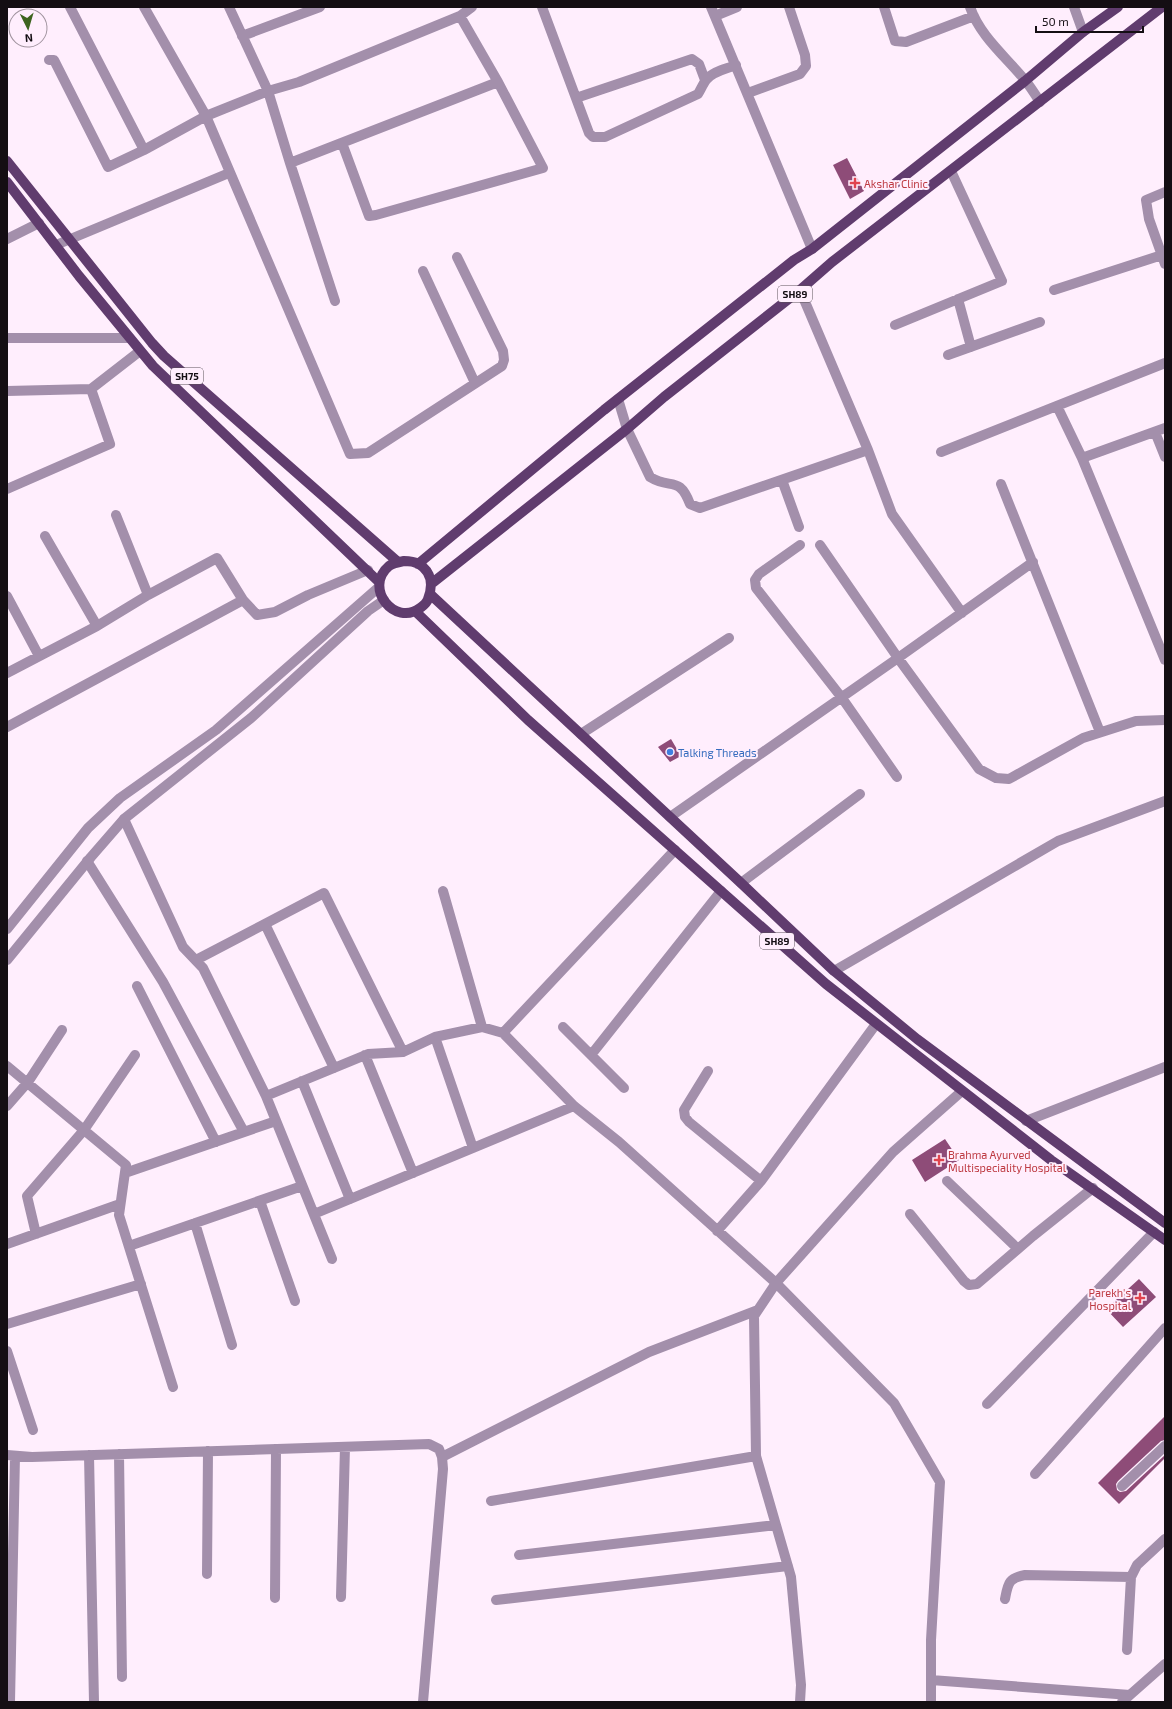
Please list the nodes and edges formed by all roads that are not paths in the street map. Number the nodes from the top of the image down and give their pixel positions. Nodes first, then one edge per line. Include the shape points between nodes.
1 (70, 7) edge
2 (144, 7) edge
3 (229, 7) edge
4 (320, 7) edge
5 (472, 7) edge
6 (542, 7) edge
7 (737, 7) edge
8 (789, 7) edge
9 (884, 7) edge
10 (1074, 7) edge
11 (1118, 7) edge
12 (1162, 7) edge
13 (713, 12) edge
14 (972, 12) edge
15 (460, 16) junction
16 (1083, 32) junction
17 (242, 36) junction
18 (49, 60) dead end
19 (736, 65) junction
20 (705, 80) junction
21 (1025, 81) junction
22 (498, 82) junction
23 (268, 91) junction
24 (748, 93) junction
25 (576, 98) junction
26 (1040, 102) junction
27 (206, 116) junction
28 (342, 143) junction
29 (144, 150) junction
30 (7, 161) edge
31 (290, 164) junction
32 (951, 171) junction
33 (229, 173) junction
34 (7, 182) edge
35 (1165, 192) edge
36 (39, 223) junction
37 (7, 239) edge
38 (69, 240) junction
39 (56, 245) junction
40 (812, 249) junction
41 (457, 257) dead end
42 (1163, 260) edge
43 (423, 271) dead end
44 (800, 290) junction
45 (1054, 290) dead end
46 (958, 299) junction
47 (335, 301) dead end
48 (1040, 322) dead end
49 (895, 325) dead end
50 (7, 338) edge
51 (129, 338) junction
52 (971, 347) junction
53 (140, 351) junction
54 (948, 355) dead end
55 (1165, 363) edge
56 (475, 383) junction
57 (91, 389) junction
58 (7, 391) edge
59 (618, 399) junction
60 (1056, 406) junction
61 (1165, 428) edge
62 (627, 429) junction
63 (1155, 432) junction
64 (868, 450) junction
65 (941, 452) dead end
66 (1165, 457) edge
67 (1082, 458) junction
68 (782, 480) junction
69 (1001, 484) dead end
70 (7, 489) edge
71 (116, 515) dead end
72 (799, 527) dead end
73 (46, 536) dead end
74 (800, 545) dead end
75 (820, 545) dead end
76 (398, 562) junction
77 (1033, 562) junction
78 (418, 564) junction
79 (368, 570) junction
80 (379, 584) junction
81 (430, 589) junction
82 (148, 595) junction
83 (7, 596) edge
84 (243, 600) junction
85 (384, 600) junction
86 (415, 611) junction
87 (962, 613) junction
88 (97, 626) junction
89 (729, 638) dead end
90 (39, 656) junction
91 (898, 658) junction
92 (1165, 660) edge
93 (7, 673) edge
94 (842, 698) junction
95 (1165, 720) edge
96 (7, 727) edge
97 (1100, 732) junction
98 (581, 734) junction
99 (897, 776) dead end
100 (860, 794) dead end
101 (1165, 801) edge
102 (670, 817) junction
103 (124, 820) junction
104 (675, 850) junction
105 (87, 861) junction
106 (741, 883) junction
107 (443, 891) dead end
108 (721, 891) junction
109 (265, 924) junction
110 (7, 929) edge
111 (7, 960) edge
112 (196, 960) junction
113 (834, 971) junction
114 (137, 986) dead end
115 (876, 1024) junction
116 (482, 1027) junction
117 (563, 1027) dead end
118 (62, 1030) dead end
119 (503, 1033) junction
120 (435, 1037) junction
121 (403, 1052) junction
122 (365, 1055) junction
123 (591, 1055) junction
124 (135, 1056) dead end
125 (7, 1066) edge
126 (1165, 1067) edge
127 (334, 1068) junction
128 (708, 1071) dead end
129 (302, 1081) junction
130 (28, 1082) junction
131 (624, 1088) dead end
132 (962, 1091) junction
133 (266, 1096) junction
134 (7, 1106) edge
135 (574, 1106) junction
136 (276, 1121) junction
137 (1026, 1121) junction
138 (84, 1130) junction
139 (244, 1132) junction
140 (216, 1142) junction
141 (473, 1148) junction
142 (125, 1173) junction
143 (413, 1173) junction
144 (761, 1181) junction
145 (947, 1181) dead end
146 (302, 1186) junction
147 (1093, 1188) junction
148 (350, 1199) junction
149 (260, 1201) junction
150 (120, 1204) junction
151 (314, 1214) junction
152 (910, 1214) dead end
153 (195, 1223) junction
154 (1165, 1223) edge
155 (717, 1231) junction
156 (1154, 1232) junction
157 (36, 1234) junction
158 (1165, 1240) edge
159 (7, 1244) edge
160 (129, 1246) junction
161 (1018, 1249) junction
162 (332, 1259) dead end
163 (776, 1283) junction
164 (141, 1284) junction
165 (295, 1301) dead end
166 (758, 1310) junction
167 (7, 1324) edge
168 (1165, 1328) edge
169 (232, 1345) dead end
170 (7, 1351) edge
171 (173, 1387) dead end
172 (987, 1404) dead end
173 (33, 1430) dead end
174 (1165, 1446) edge
175 (345, 1447) junction
176 (276, 1449) junction
177 (208, 1451) junction
178 (119, 1454) junction
179 (89, 1455) junction
180 (11, 1456) edge
181 (756, 1456) junction
182 (442, 1457) junction
183 (1035, 1474) dead end
184 (1122, 1486) dead end
185 (492, 1501) dead end
186 (776, 1525) junction
187 (1165, 1539) edge
188 (519, 1555) dead end
189 (788, 1566) junction
190 (207, 1574) dead end
191 (1131, 1577) junction
192 (341, 1597) dead end
193 (275, 1598) dead end
194 (1005, 1599) dead end
195 (496, 1600) dead end
196 (1127, 1650) dead end
197 (1165, 1664) edge
198 (122, 1677) dead end
199 (931, 1680) junction
200 (1126, 1699) edge
201 (10, 1702) edge
202 (94, 1702) edge
203 (423, 1702) edge
204 (800, 1702) edge
205 (931, 1702) edge

1 - 29 street
2 - 27 street
3 - 17 street
4 - 17 street
5 - 15 street
6 - 25 street
7 - 13 street
8 - 24 street via 805,55 806,66 800,74
9 - 14 street via 895,41 906,42
10 - 16 street
11 - 16 main road, SH89
12 - 26 main road, SH89
13 - 19 street
14 - 21 street via 984,34
15 - 22 street
15 - 23 street via 299,82
16 - 21 main road, SH89
17 - 23 street
18 - 29 street via 54,60 108,167
19 - 20 street via 712,74
19 - 24 street
20 - 25 street via 699,64 692,59
20 - 25 street via 698,94 605,137 593,137 589,133
21 - 26 street
21 - 40 main road, SH89
22 - 28 street
22 - 28 street via 543,168 369,216
23 - 27 street
23 - 31 street
24 - 40 street
26 - 32 main road, SH89
27 - 29 street
27 - 33 street
28 - 31 street
30 - 38 main road, SH75
31 - 47 street
32 - 44 main road, SH89 via 832,262
32 - 46 street via 1002,281
33 - 38 street
33 - 56 street via 350,454 368,453
34 - 36 main road, SH75
35 - 42 street via 1146,200 1149,219
36 - 37 street
36 - 39 main road, SH75
38 - 39 street
38 - 76 main road, SH75 via 164,356
39 - 51 main road, SH75
40 - 59 main road, SH89 via 794,260
41 - 56 street via 503,351 502,366
42 - 45 street
43 - 56 street
44 - 62 main road, SH89
44 - 64 street
46 - 49 street
46 - 52 street
48 - 52 street
50 - 51 street
51 - 53 main road, SH75
52 - 54 street
53 - 57 street
53 - 79 main road, SH75
55 - 60 street
57 - 58 street
57 - 70 street via 110,444
59 - 62 street
59 - 78 main road, SH89
60 - 65 street
60 - 67 street
61 - 63 street
62 - 68 street via 650,477 677,484 693,506 710,506
62 - 81 main road, SH89
63 - 66 street
63 - 67 street
64 - 68 street
64 - 87 street via 892,514
67 - 92 street
68 - 72 street
69 - 77 street
71 - 82 street
73 - 88 street
74 - 94 street via 759,574 755,580 756,588
75 - 91 street
76 - 78 main road via 404,560
76 - 80 main road via 390,566
77 - 87 street
77 - 97 street
78 - 81 main road via 429,574
79 - 80 main road, SH75
79 - 84 street via 275,612 257,615
80 - 85 main road
80 - 110 street via 216,730 109,807 88,828
81 - 86 main road via 427,602
81 - 98 main road, SH89
82 - 84 street via 217,558
82 - 88 street
83 - 90 street
84 - 96 street
85 - 86 main road via 387,606 400,612
85 - 103 street via 368,611 251,718
86 - 104 main road, SH89 via 528,720
87 - 91 street
88 - 90 street
89 - 98 street
90 - 93 street
91 - 94 street
91 - 97 street via 979,769 996,778 1009,779 1083,738
94 - 99 street
94 - 102 street
95 - 97 street via 1136,721
98 - 102 main road, SH89
100 - 106 street
101 - 113 street via 1058,841
102 - 106 main road, SH89
103 - 105 street
103 - 112 street via 183,947
104 - 108 main road, SH89
104 - 119 street
105 - 111 street
105 - 139 street via 163,982
106 - 113 main road, SH89
107 - 116 street
108 - 115 main road, SH89 via 826,984
108 - 123 street
109 - 112 street
109 - 121 street via 324,893
109 - 127 street
112 - 133 street via 203,968
113 - 137 main road, SH89 via 906,1031
114 - 140 street
115 - 132 main road, SH89
115 - 144 street
116 - 119 street
116 - 120 street
117 - 123 street
118 - 130 street
119 - 135 street
120 - 121 street
120 - 141 street
121 - 122 street
122 - 127 street
122 - 143 street
123 - 131 street
124 - 138 street
125 - 130 street
126 - 137 street
127 - 129 street
128 - 144 street via 684,1110 685,1117
129 - 133 street
129 - 148 street
130 - 134 street
130 - 138 street
132 - 147 main road, SH89 via 1051,1160
132 - 163 street via 893,1152
133 - 136 street
135 - 141 street
135 - 155 street via 619,1142
136 - 139 street
136 - 146 street
137 - 154 main road, SH89
138 - 142 street via 126,1165
138 - 157 street via 27,1196
139 - 140 street
140 - 142 street
141 - 143 street
142 - 150 street
143 - 148 street
144 - 155 street
145 - 161 street
146 - 149 street
146 - 151 street
147 - 156 main road, SH89
147 - 161 street
148 - 151 street
149 - 153 street
149 - 165 street
150 - 157 street
150 - 160 street via 119,1215
151 - 162 street
152 - 161 street via 970,1286 977,1284
153 - 160 street
153 - 169 street
155 - 163 street
156 - 158 main road, SH89
156 - 172 street
157 - 159 street
160 - 164 street
163 - 166 street
163 - 199 street via 894,1403 940,1482
164 - 167 street
164 - 171 street
166 - 181 street via 754,1316
166 - 182 street via 649,1352
168 - 183 street
170 - 173 street
174 - 184 street
175 - 176 street
175 - 182 street via 429,1444 439,1449
175 - 192 street
176 - 177 street
176 - 193 street
177 - 178 street
177 - 190 street
178 - 179 street
178 - 198 street
179 - 180 street
179 - 202 street
180 - 201 street
181 - 185 street
181 - 186 street
182 - 203 street
186 - 188 street
186 - 189 street
187 - 191 street via 1138,1565
189 - 195 street
189 - 204 street via 801,1685
191 - 194 street via 1025,1575 1015,1577 1009,1583
191 - 196 street
197 - 200 street
199 - 200 street
199 - 205 street

